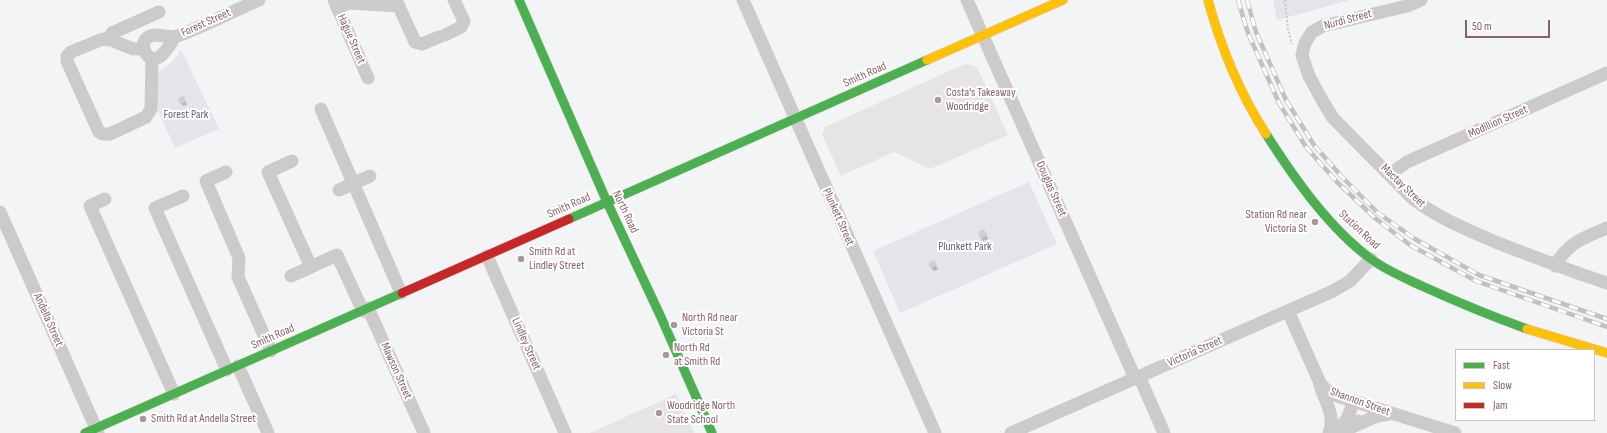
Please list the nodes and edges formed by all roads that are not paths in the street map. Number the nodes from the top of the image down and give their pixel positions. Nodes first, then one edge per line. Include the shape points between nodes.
1 (259, 0) edge
2 (454, 0) edge
3 (519, 0) edge
4 (743, 0) edge
5 (967, 0) edge
6 (1063, 0) edge
7 (1208, 0) edge
8 (1421, 0) edge
9 (398, 3) edge
10 (335, 4) edge
11 (1386, 5) edge
12 (159, 12) dead end
13 (982, 36) junction
14 (176, 37) junction
15 (109, 39) junction
16 (1304, 47) joint
17 (148, 53) junction
18 (1607, 73) edge
19 (368, 78) dead end
20 (321, 109) dead end
21 (795, 119) junction
22 (292, 161) dead end
23 (226, 172) dead end
24 (1390, 174) junction
25 (370, 176) dead end
26 (354, 183) junction
27 (339, 190) dead end
28 (183, 196) dead end
29 (106, 199) dead end
30 (607, 202) junction
31 (0, 212) edge
32 (1607, 228) edge
33 (487, 256) junction
34 (1372, 259) junction
35 (1555, 266) junction
36 (311, 267) junction
37 (291, 276) dead end
38 (1607, 283) edge
39 (401, 293) junction
40 (366, 310) junction
41 (1288, 312) junction
42 (1594, 349) edge
43 (1595, 349) edge
44 (271, 351) junction
45 (1607, 353) edge
46 (233, 368) junction
47 (1137, 377) junction
48 (1318, 380) junction
49 (174, 394) junction
50 (1359, 403) junction
51 (1394, 414) junction
52 (1352, 427) junction
53 (93, 431) edge
54 (268, 433) edge
55 (424, 433) edge
56 (566, 433) edge
57 (712, 433) edge
58 (935, 433) edge
59 (1011, 433) edge
60 (1164, 433) edge
61 (1329, 433) edge
62 (1334, 433) edge
63 (1337, 433) edge
64 (1455, 433) edge

1 - 14 street, Forest Street
2 - 9 street via 464,21 461,27 422,44 415,42
3 - 30 street, North Road
4 - 21 street, Plunkett Street
5 - 13 street, Douglas Street
6 - 13 street, Smith Road
7 - 34 street, Station Road via 1228,65 1262,130 1285,165 1328,218
8 - 11 street, Nurdi Street via 1407,6
9 - 10 street
10 - 19 street, Hague Street
11 - 16 street, Nurdi Street via 1323,26 1312,32
12 - 15 street via 112,33
13 - 21 street, Smith Road
13 - 47 street, Douglas Street
14 - 17 street, Forest Street via 161,56
14 - 17 street, Forest Street via 151,36 146,40
15 - 17 street
15 - 17 street via 99,40 68,53 66,59 96,128 103,134 116,132 140,121 150,113
16 - 24 street, Mactay Street via 1302,54 1309,76 1333,118
18 - 24 street, Modillion Street via 1407,162
20 - 26 street
21 - 30 street, Smith Road
21 - 58 street, Plunkett Street
22 - 36 street via 268,172
23 - 44 street via 206,181 239,258 238,277
24 - 35 street, Mactay Street via 1412,198 1443,219
25 - 26 street
26 - 27 street
26 - 39 street
28 - 46 street via 155,208
29 - 49 street via 90,206
30 - 33 street, Smith Road
30 - 57 street, North Road
31 - 53 street, Andella Street
32 - 35 street via 1577,241 1562,255
33 - 39 street, Smith Road
33 - 56 street, Lindley Street
34 - 41 street, Victoria Street via 1350,281
34 - 42 street, Station Road via 1396,274 1462,305
35 - 38 street, Mactay Street
36 - 37 street
36 - 40 street, Mawson Street via 337,255
39 - 40 street, Smith Road
40 - 44 street, Smith Road
40 - 55 street, Mawson Street
41 - 47 street, Victoria Street
41 - 48 street, Shannon Street
43 - 45 street, Station Road
44 - 46 street, Smith Road
46 - 49 street, Smith Road
46 - 54 street
47 - 59 street, Victoria Street
47 - 60 street, Douglas Street
48 - 50 street, Shannon Street via 1332,394
48 - 61 street via 1331,415
49 - 53 street, Smith Road
50 - 51 street, Shannon Street
50 - 52 street via 1358,420
50 - 62 street
51 - 52 street via 1377,416
51 - 64 street, Shannon Street
52 - 63 street

